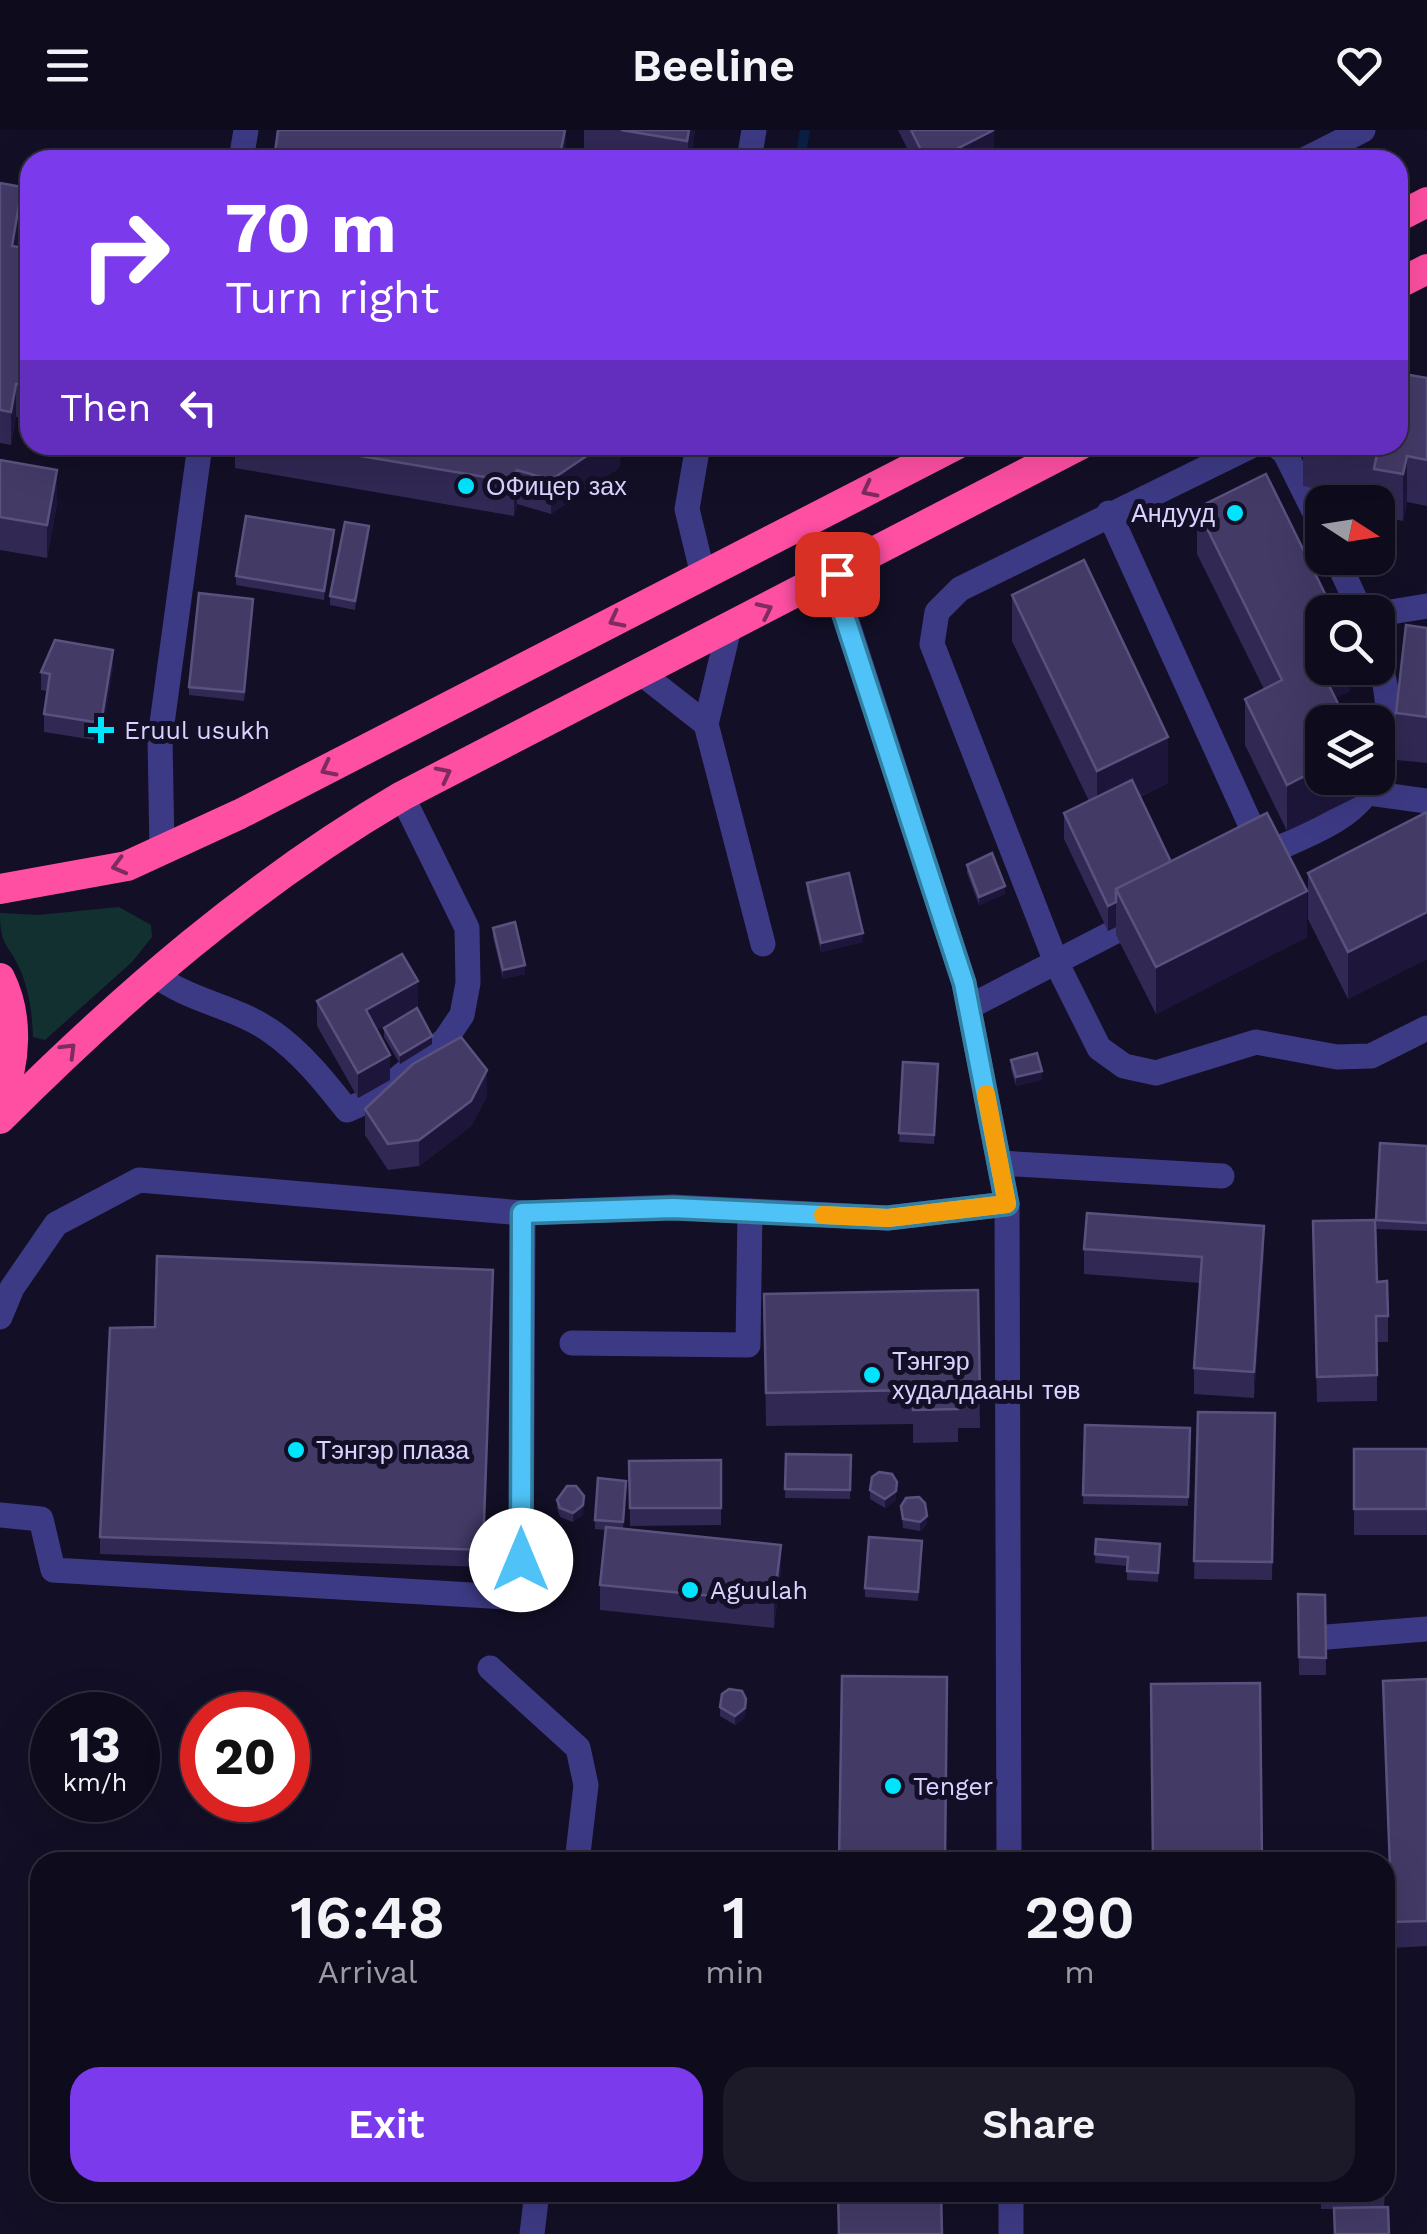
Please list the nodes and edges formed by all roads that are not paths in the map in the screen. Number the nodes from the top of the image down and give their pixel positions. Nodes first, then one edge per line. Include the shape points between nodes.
1 (1363, 130) edge
2 (1324, 150) edge
3 (199, 455) edge
4 (696, 455) edge
5 (937, 455) edge
6 (1061, 455) edge
7 (1231, 455) edge
8 (1286, 455) edge
9 (1305, 493) edge
10 (1109, 513) junction
11 (837, 574) junction
12 (703, 575) junction
13 (1427, 606) edge
14 (1395, 611) edge
15 (729, 628) junction
16 (641, 673) junction
17 (706, 724) junction
18 (1395, 789) edge
19 (1362, 795) edge
20 (402, 796) junction
21 (1427, 801) edge
22 (162, 850) junction
23 (1264, 854) junction
24 (1230, 871) edge
25 (0, 889) edge
26 (1165, 906) edge
27 (763, 944) dead end
28 (1056, 962) junction
29 (154, 974) junction
30 (0, 978) edge
31 (969, 1007) junction
32 (1427, 1028) edge
33 (0, 1100) edge
34 (0, 1119) edge
35 (999, 1163) junction
36 (1222, 1176) dead end
37 (1007, 1204) junction
38 (750, 1211) junction
39 (522, 1213) junction
40 (0, 1317) edge
41 (572, 1343) dead end
42 (0, 1515) edge
43 (1427, 1629) edge
44 (1327, 1636) edge
45 (490, 1668) dead end
46 (578, 1852) edge
47 (1009, 1852) edge
48 (536, 2202) edge
49 (1010, 2202) edge
50 (532, 2234) edge
51 (1011, 2234) edge

1 - 2 street
3 - 22 street via 160,738
4 - 12 street via 687,509
5 -> 12 highway
6 - 11 highway
7 - 10 street
8 - 9 street
10 - 23 street
10 - 28 street via 960,590 937,612 932,627 949,694
15 -> 11 highway
11 - 31 street via 840,603
12 -> 22 highway
13 - 14 street
15 - 16 highway
15 - 17 street
16 - 17 street
20 -> 16 highway
17 - 27 street
18 - 21 street
19 - 23 street via 1345,816
20 - 29 highway via 214,921
20 - 29 street via 467,928 468,983 462,1014 445,1040 374,1098 347,1110 270,1030 179,993
22 -> 25 highway via 127,866
23 - 24 street
26 - 28 street
28 - 31 street
28 - 32 street via 1099,1048 1124,1066 1156,1073 1256,1042 1337,1057 1371,1056
34 -> 29 highway
30 - 33 highway via 14,1034
31 - 35 street
35 - 36 street
35 - 37 street
37 - 38 street via 888,1218
37 - 47 street
38 - 39 street
38 - 41 street via 748,1345
39 - 40 street via 139,1180 56,1224
39 - 42 street via 521,1598 52,1570 41,1519
43 - 44 street
45 - 46 street via 578,1748 586,1785
48 - 50 street
49 - 51 street

